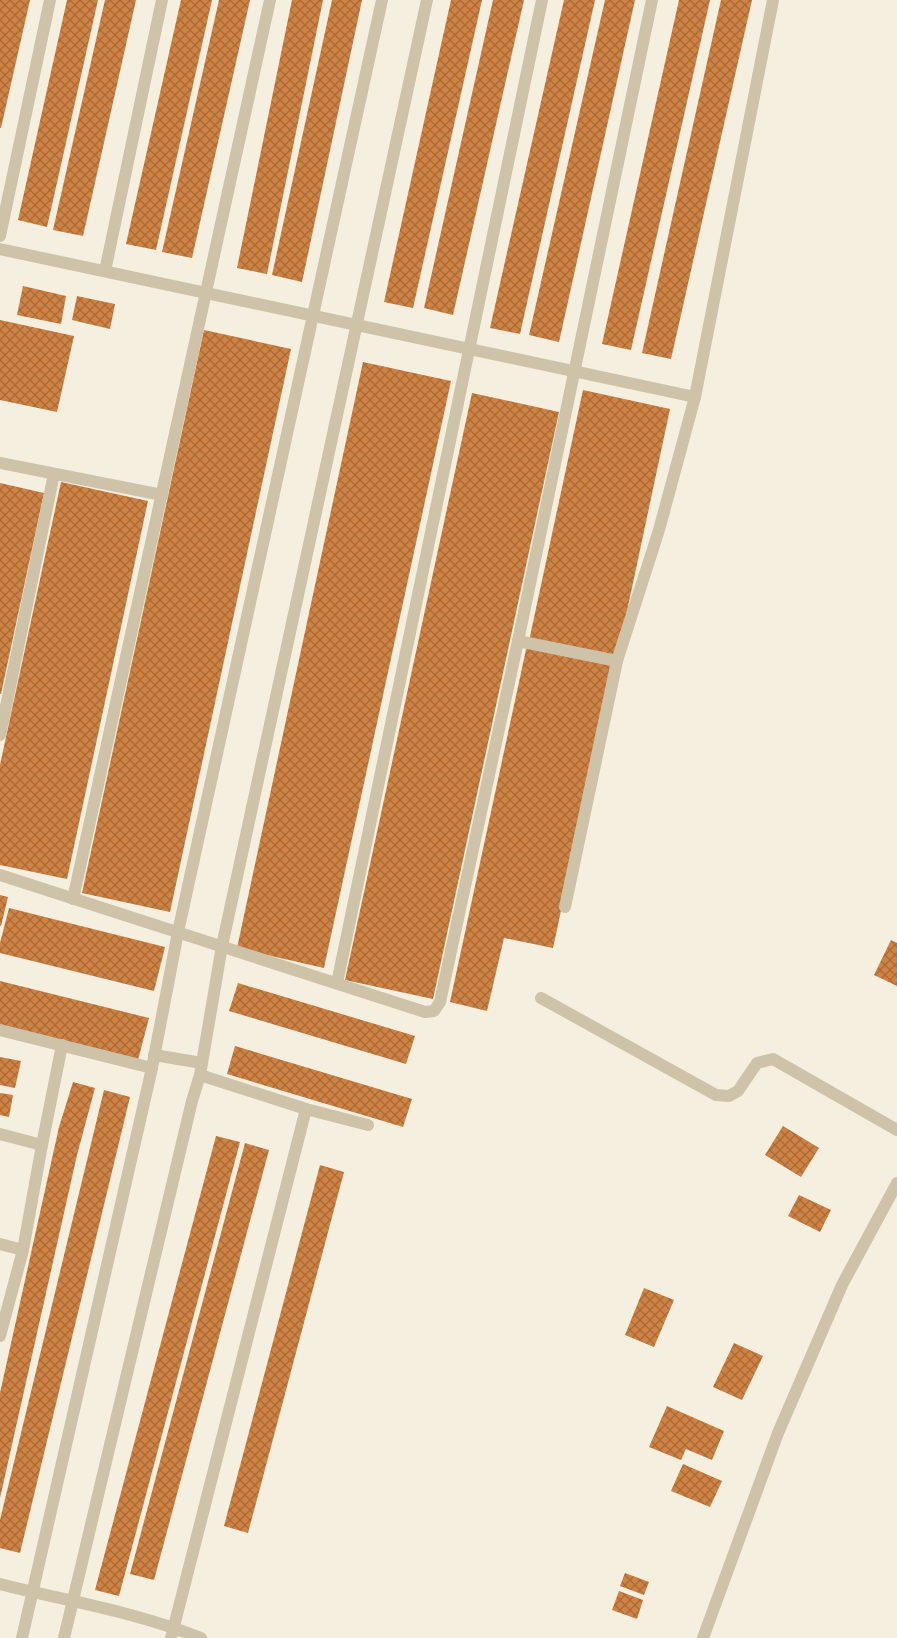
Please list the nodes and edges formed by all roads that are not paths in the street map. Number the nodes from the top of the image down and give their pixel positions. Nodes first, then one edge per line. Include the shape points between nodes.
1 (50, 0) edge
2 (162, 0) edge
3 (270, 0) edge
4 (382, 0) edge
5 (427, 0) edge
6 (542, 0) edge
7 (652, 0) edge
8 (773, 0) edge
9 (0, 236) edge
10 (0, 249) edge
11 (105, 271) junction
12 (206, 293) junction
13 (313, 315) junction
14 (357, 325) junction
15 (469, 348) junction
16 (576, 371) junction
17 (695, 397) junction
18 (0, 463) edge
19 (54, 474) junction
20 (162, 495) junction
21 (518, 641) junction
22 (617, 662) junction
23 (0, 735) edge
24 (0, 875) edge
25 (73, 899) junction
26 (566, 907) dead end
27 (182, 933) junction
28 (218, 945) junction
29 (336, 983) junction
30 (541, 998) dead end
31 (0, 1030) edge
32 (62, 1046) junction
33 (156, 1060) junction
34 (198, 1067) junction
35 (306, 1109) junction
36 (368, 1125) dead end
37 (897, 1130) edge
38 (0, 1134) edge
39 (42, 1145) junction
40 (897, 1183) edge
41 (0, 1244) edge
42 (23, 1250) junction
43 (0, 1336) edge
44 (0, 1584) edge
45 (37, 1593) junction
46 (70, 1599) junction
47 (173, 1633) edge
48 (22, 1638) edge
49 (64, 1638) edge
50 (200, 1638) edge
51 (703, 1638) edge

1 - 9 street
2 - 11 street
3 - 12 street
4 - 13 street
5 - 14 street
6 - 15 street
7 - 16 street
8 - 17 street
10 - 11 street
11 - 12 street
12 - 13 street
12 - 20 street
13 - 14 street
13 - 27 street
14 - 15 street
14 - 28 street
15 - 16 street
15 - 29 street
16 - 17 street
16 - 21 street
17 - 22 street via 659,530
18 - 19 street
19 - 20 street
19 - 23 street
20 - 25 street
21 - 22 street
21 - 29 street via 440,1002 434,1011 425,1012
22 - 26 street
24 - 25 street
25 - 27 street
27 - 28 street
27 - 33 street
28 - 29 street
28 - 34 street
30 - 37 street via 716,1095 729,1096 738,1092 757,1063 773,1059
31 - 32 street
32 - 33 street
32 - 39 street
33 - 34 street
33 - 45 street
34 - 35 street
34 - 46 street via 190,1111
35 - 36 street
35 - 47 street
38 - 39 street
39 - 42 street
40 - 51 street via 842,1285 778,1433
41 - 42 street
42 - 43 street
44 - 45 street
45 - 46 street
45 - 48 street
46 - 47 street
46 - 49 street
47 - 50 street

